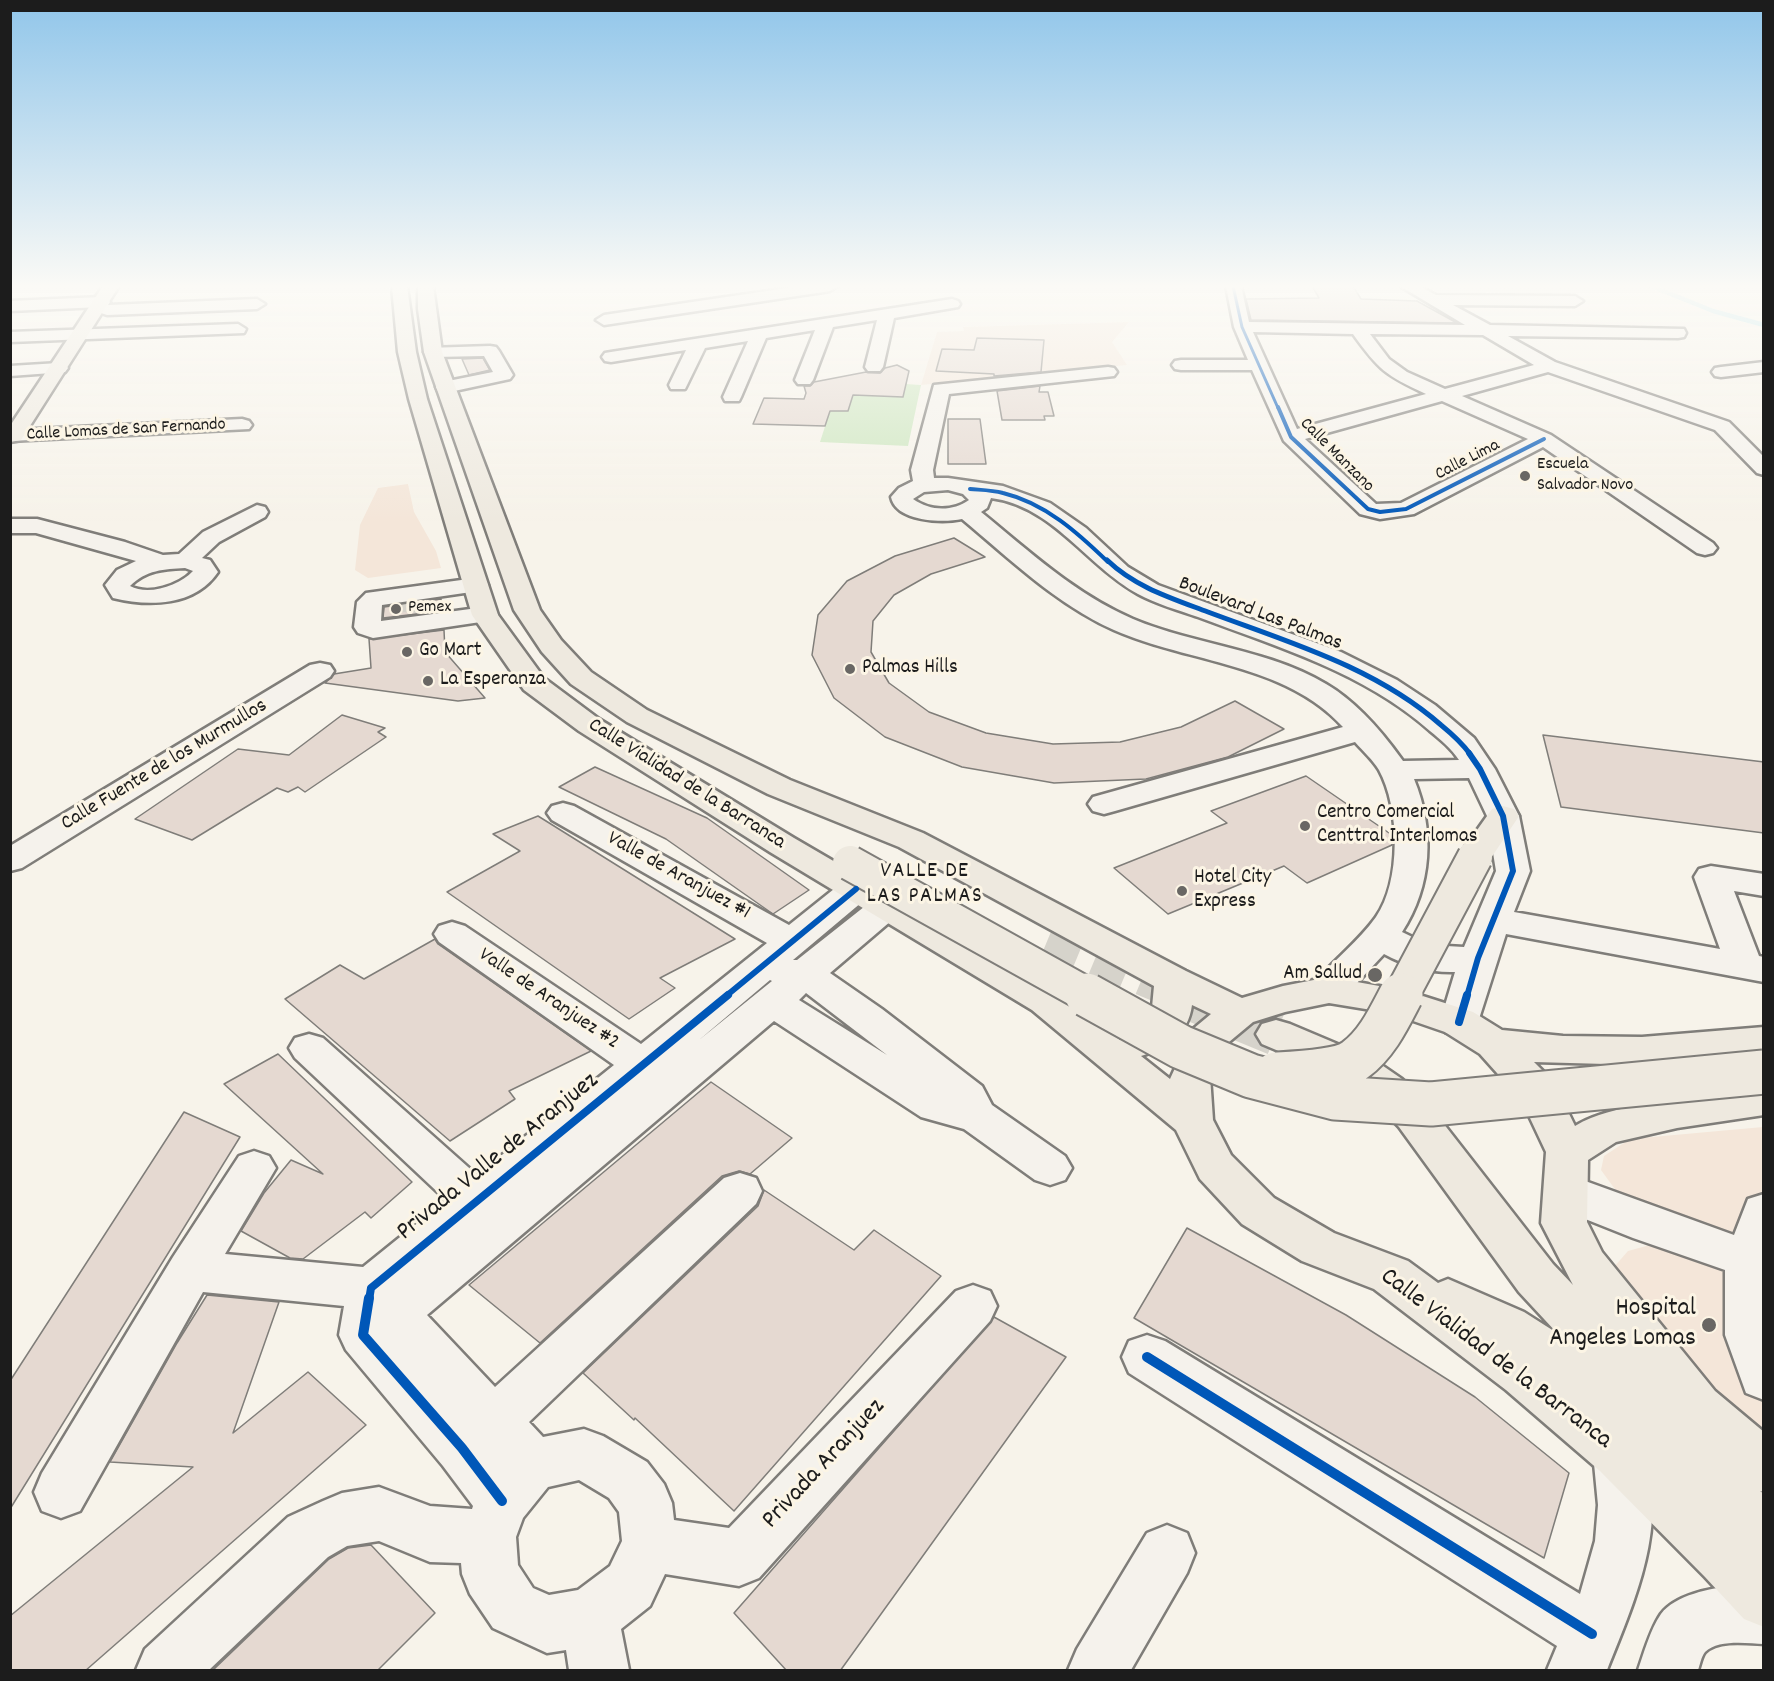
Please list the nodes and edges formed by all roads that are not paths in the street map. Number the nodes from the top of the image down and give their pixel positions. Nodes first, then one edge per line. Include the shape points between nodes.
1 (61, 364) edge
2 (410, 364) edge
3 (437, 364) edge
4 (498, 364) edge
5 (688, 364) edge
6 (746, 364) edge
7 (810, 364) edge
8 (1385, 364) edge
9 (1546, 364) edge
10 (1181, 365) dead end
11 (1259, 365) joint
12 (1549, 366) junction
13 (1764, 366) edge
14 (59, 368) junction
15 (10, 371) edge
16 (1108, 372) dead end
17 (1721, 372) dead end
18 (804, 380) dead end
19 (678, 385) dead end
20 (445, 387) junction
21 (1443, 396) junction
22 (732, 397) dead end
23 (242, 425) dead end
24 (12, 436) edge
25 (1291, 437) junction
26 (1544, 439) junction
27 (1764, 469) edge
28 (924, 485) junction
29 (968, 500) junction
30 (1406, 509) joint
31 (257, 512) dead end
32 (10, 526) edge
33 (1705, 548) dead end
34 (1119, 572) junction
35 (1051, 581) junction
36 (476, 585) junction
37 (416, 607) junction
38 (485, 615) junction
39 (1243, 627) junction
40 (373, 630) dead end
41 (1273, 638) junction
42 (1209, 651) junction
43 (1245, 662) junction
44 (320, 671) dead end
45 (1362, 731) junction
46 (699, 747) junction
47 (658, 768) junction
48 (1480, 769) junction
49 (1394, 770) junction
50 (1104, 804) dead end
51 (563, 813) dead end
52 (1503, 816) junction
53 (911, 840) junction
54 (18, 851) edge
55 (853, 876) junction
56 (1764, 885) edge
57 (886, 907) junction
58 (1493, 920) junction
59 (452, 934) dead end
60 (1381, 935) junction
61 (1048, 939) tunnel mouth
62 (798, 958) junction
63 (1478, 958) junction
64 (1754, 968) edge
65 (1173, 980) junction
66 (766, 984) junction
67 (1329, 990) junction
68 (1258, 1023) junction
69 (1459, 1023) junction
70 (1764, 1041) edge
71 (1494, 1044) junction
72 (309, 1048) dead end
73 (1107, 1050) junction
74 (1642, 1051) junction
75 (643, 1065) junction
76 (1764, 1072) edge
77 (1251, 1076) junction
78 (1764, 1099) edge
79 (1677, 1112) junction
80 (977, 1116) junction
81 (1192, 1120) junction
82 (255, 1167) dead end
83 (1050, 1168) dead end
84 (1567, 1172) junction
85 (740, 1191) dead end
86 (477, 1202) junction
87 (1764, 1212) edge
88 (190, 1270) junction
89 (1391, 1275) junction
90 (1757, 1277) edge
91 (383, 1300) junction
92 (973, 1306) dead end
93 (1147, 1357) dead end
94 (1764, 1377) edge
95 (1697, 1408) junction
96 (493, 1422) junction
97 (1619, 1453) junction
98 (1764, 1467) edge
99 (61, 1492) dead end
100 (508, 1501) junction
101 (1764, 1531) edge
102 (650, 1544) junction
103 (1167, 1553) dead end
104 (1764, 1599) edge
105 (1764, 1615) edge
106 (594, 1644) edge
107 (1584, 1652) edge
108 (1108, 1666) edge
109 (166, 1671) edge
110 (1668, 1671) edge

1 - 14 main road
2 - 36 main road, Calle Vialidad de la Barranca
3 - 20 main road, Calle Vialidad de la Barranca
4 - 20 street via 504,375
5 - 19 street
6 - 22 street
7 - 18 street
8 - 21 street
9 - 12 street
10 - 11 street
11 - 25 street, Calle Manzano
12 - 21 street
12 - 27 street via 1722,426
13 - 17 street
14 - 15 street
14 - 24 main road
16 - 28 street via 941,389 922,470
20 - 46 main road, Calle Vialidad de la Barranca via 527,609 551,646 581,678 600,691 637,716
21 - 25 street
21 - 26 street
23 - 24 street, Calle Lomas de San Fernando
25 - 30 street, Calle Manzano via 1368,509
26 - 30 street, Calle Lima
26 - 33 street
28 - 29 street via 948,484
28 - 29 street via 902,497 908,507 928,514
29 - 34 street, Boulevard Las Palmas via 1004,493 1042,508 1078,533
29 - 35 street
31 - 32 street via 173,561 47,529
34 - 35 street
34 - 39 street, Boulevard Las Palmas via 1149,590
35 - 42 street via 1100,613
36 - 37 street
36 - 38 main road, Calle Vialidad de la Barranca
37 - 38 street
37 - 40 street
38 - 47 main road, Calle Vialidad de la Barranca via 534,684 589,725
39 - 41 street, Boulevard Las Palmas
39 - 42 street, Boulevard Las Palmas via 1219,630 1208,640
41 - 43 street, Boulevard Las Palmas via 1277,648 1264,658
41 - 48 street, Boulevard Las Palmas via 1331,658 1387,686 1425,711 1463,744
42 - 43 street
43 - 45 street via 1298,681 1342,706
44 - 54 street, Calle Fuente de los Murmullos
45 - 49 street
45 - 50 street
46 - 47 main road
46 - 53 main road, Calle Vialidad de la Barranca via 779,787
47 - 55 main road, Calle Vialidad de la Barranca via 782,845
48 - 49 street
48 - 52 street, Boulevard Las Palmas
49 - 60 street via 1410,819 1412,857 1400,904
51 - 62 street, Valle de Aranjuez #1
52 - 58 street, Boulevard Las Palmas via 1513,871
52 - 77 main road, bridge via 1475,857 1382,1031 1354,1061 1317,1071
53 - 61 main road via 939,876
53 - 65 main road, Calle Vialidad de la Barranca
55 - 57 main road, Calle Vialidad de la Barranca
55 - 62 street, Privada Valle de Aranjuez
55 - 77 main road, bridge via 1181,1047
56 - 64 street via 1711,877
57 - 62 street, Privada Valle de Aranjuez
57 - 73 main road, Calle Vialidad de la Barranca via 1046,1001
58 - 63 street, Boulevard Las Palmas
58 - 64 street
59 - 75 street, Valle de Aranjuez #2
60 - 63 street via 1401,949 1427,959 1454,962
60 - 67 street
62 - 66 street, Privada Valle de Aranjuez
62 - 80 street, Valle de Aranjuez #1 via 967,1096
63 - 69 street, Boulevard Las Palmas
65 - 68 main road, Calle Vialidad de la Barranca
65 - 73 main road via 1173,1014 1164,1029 1149,1040
66 - 75 street, Privada Valle de Aranjuez
66 - 80 street via 936,1106
66 - 91 street, Privada Valle de Aranjuez
67 - 68 main road, Calle Vialidad de la Barranca via 1283,999
67 - 69 main road, Calle Vialidad de la Barranca via 1394,1000
68 - 81 main road, Calle Vialidad de la Barranca via 1207,1039 1190,1076
68 - 95 main road via 1359,1069 1388,1090 1414,1116 1536,1278 1589,1334
69 - 71 main road, Calle Vialidad de la Barranca
70 - 74 main road
71 - 74 main road
71 - 84 main road, Calle Vialidad de la Barranca via 1538,1092
72 - 86 street
73 - 81 main road, Calle Vialidad de la Barranca
74 - 79 main road via 1634,1073 1639,1085
75 - 86 street, Privada Valle de Aranjuez
76 - 77 main road, bridge via 1431,1104 1335,1098
78 - 79 main road
79 - 84 main road via 1604,1129
80 - 83 street
81 - 89 main road, Calle Vialidad de la Barranca via 1215,1167 1258,1211 1318,1247
82 - 88 street
84 - 90 street via 1649,1225
84 - 95 main road, Calle Vialidad de la Barranca via 1564,1224 1586,1266
85 - 96 street
86 - 91 street, Privada Valle de Aranjuez
87 - 90 street
88 - 91 street
88 - 99 street
89 - 97 main road, Calle Vialidad de la Barranca via 1524,1374
89 - 101 main road via 1507,1327 1550,1356 1660,1437
90 - 94 street via 1749,1335
91 - 96 street
91 - 100 street via 363,1335
92 - 102 street, Privada Aranjuez via 739,1558
93 - 107 street
95 - 98 main road, Calle Vialidad de la Barranca
96 - 100 street
97 - 104 main road, Calle Vialidad de la Barranca
97 - 107 street via 1625,1522 1621,1555
100 - 102 street via 584,1454 628,1480 645,1503
100 - 106 street via 490,1574 513,1608
100 - 109 street via 430,1534 380,1514 342,1520 308,1536
102 - 106 street via 630,1586
103 - 108 street
105 - 110 street via 1704,1620 1685,1631

